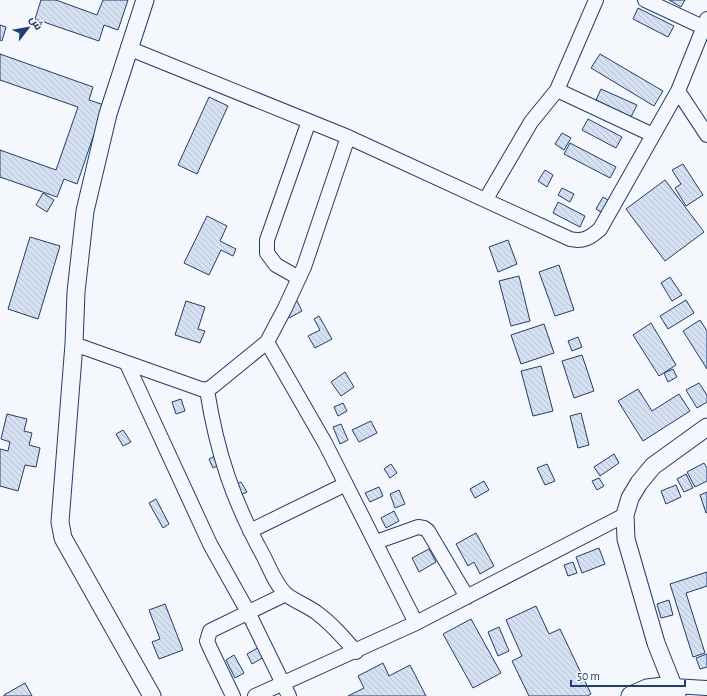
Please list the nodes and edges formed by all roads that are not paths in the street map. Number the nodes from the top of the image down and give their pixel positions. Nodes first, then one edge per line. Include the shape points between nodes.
1 (145, 0) edge
2 (596, 0) edge
3 (645, 0) edge
4 (706, 25) edge
5 (128, 48) junction
6 (558, 90) junction
7 (678, 90) junction
8 (309, 121) junction
9 (653, 135) junction
10 (707, 136) edge
11 (348, 138) junction
12 (486, 199) junction
13 (299, 278) junction
14 (267, 342) junction
15 (74, 344) junction
16 (127, 364) junction
17 (207, 390) junction
18 (707, 427) edge
19 (346, 484) junction
20 (625, 515) junction
21 (250, 531) junction
22 (376, 542) junction
23 (286, 594) junction
24 (467, 597) junction
25 (248, 612) junction
26 (416, 623) junction
27 (356, 652) junction
28 (707, 688) edge
29 (286, 690) edge
30 (666, 691) edge
31 (152, 696) edge
32 (233, 696) edge
33 (255, 696) edge
34 (631, 696) edge

1 - 5 street
2 - 6 street
3 - 4 street
4 - 7 street
5 - 8 street
5 - 15 street via 108,114 85,210 76,292
6 - 9 street
6 - 12 street via 521,137
7 - 9 street
7 - 10 street
8 - 11 street
8 - 13 street via 267,240 267,253 276,265
9 - 12 street via 600,229 585,240 570,239
11 - 12 street
11 - 13 street
13 - 14 street
14 - 17 street
14 - 19 street via 295,388
15 - 16 street
15 - 31 street via 60,522 63,538
16 - 17 street
16 - 25 street via 210,544
17 - 21 street via 221,460 236,503
18 - 20 street via 653,466 630,498
19 - 21 street
19 - 22 street
20 - 24 street
20 - 30 street via 626,539 656,643
21 - 23 street
22 - 24 street via 418,527 424,528
22 - 26 street
23 - 25 street
23 - 27 street via 318,613
24 - 26 street
25 - 29 street
25 - 32 street via 210,631 207,641
26 - 27 street
27 - 29 street
28 - 30 street
29 - 33 street
30 - 34 main road via 647,689

